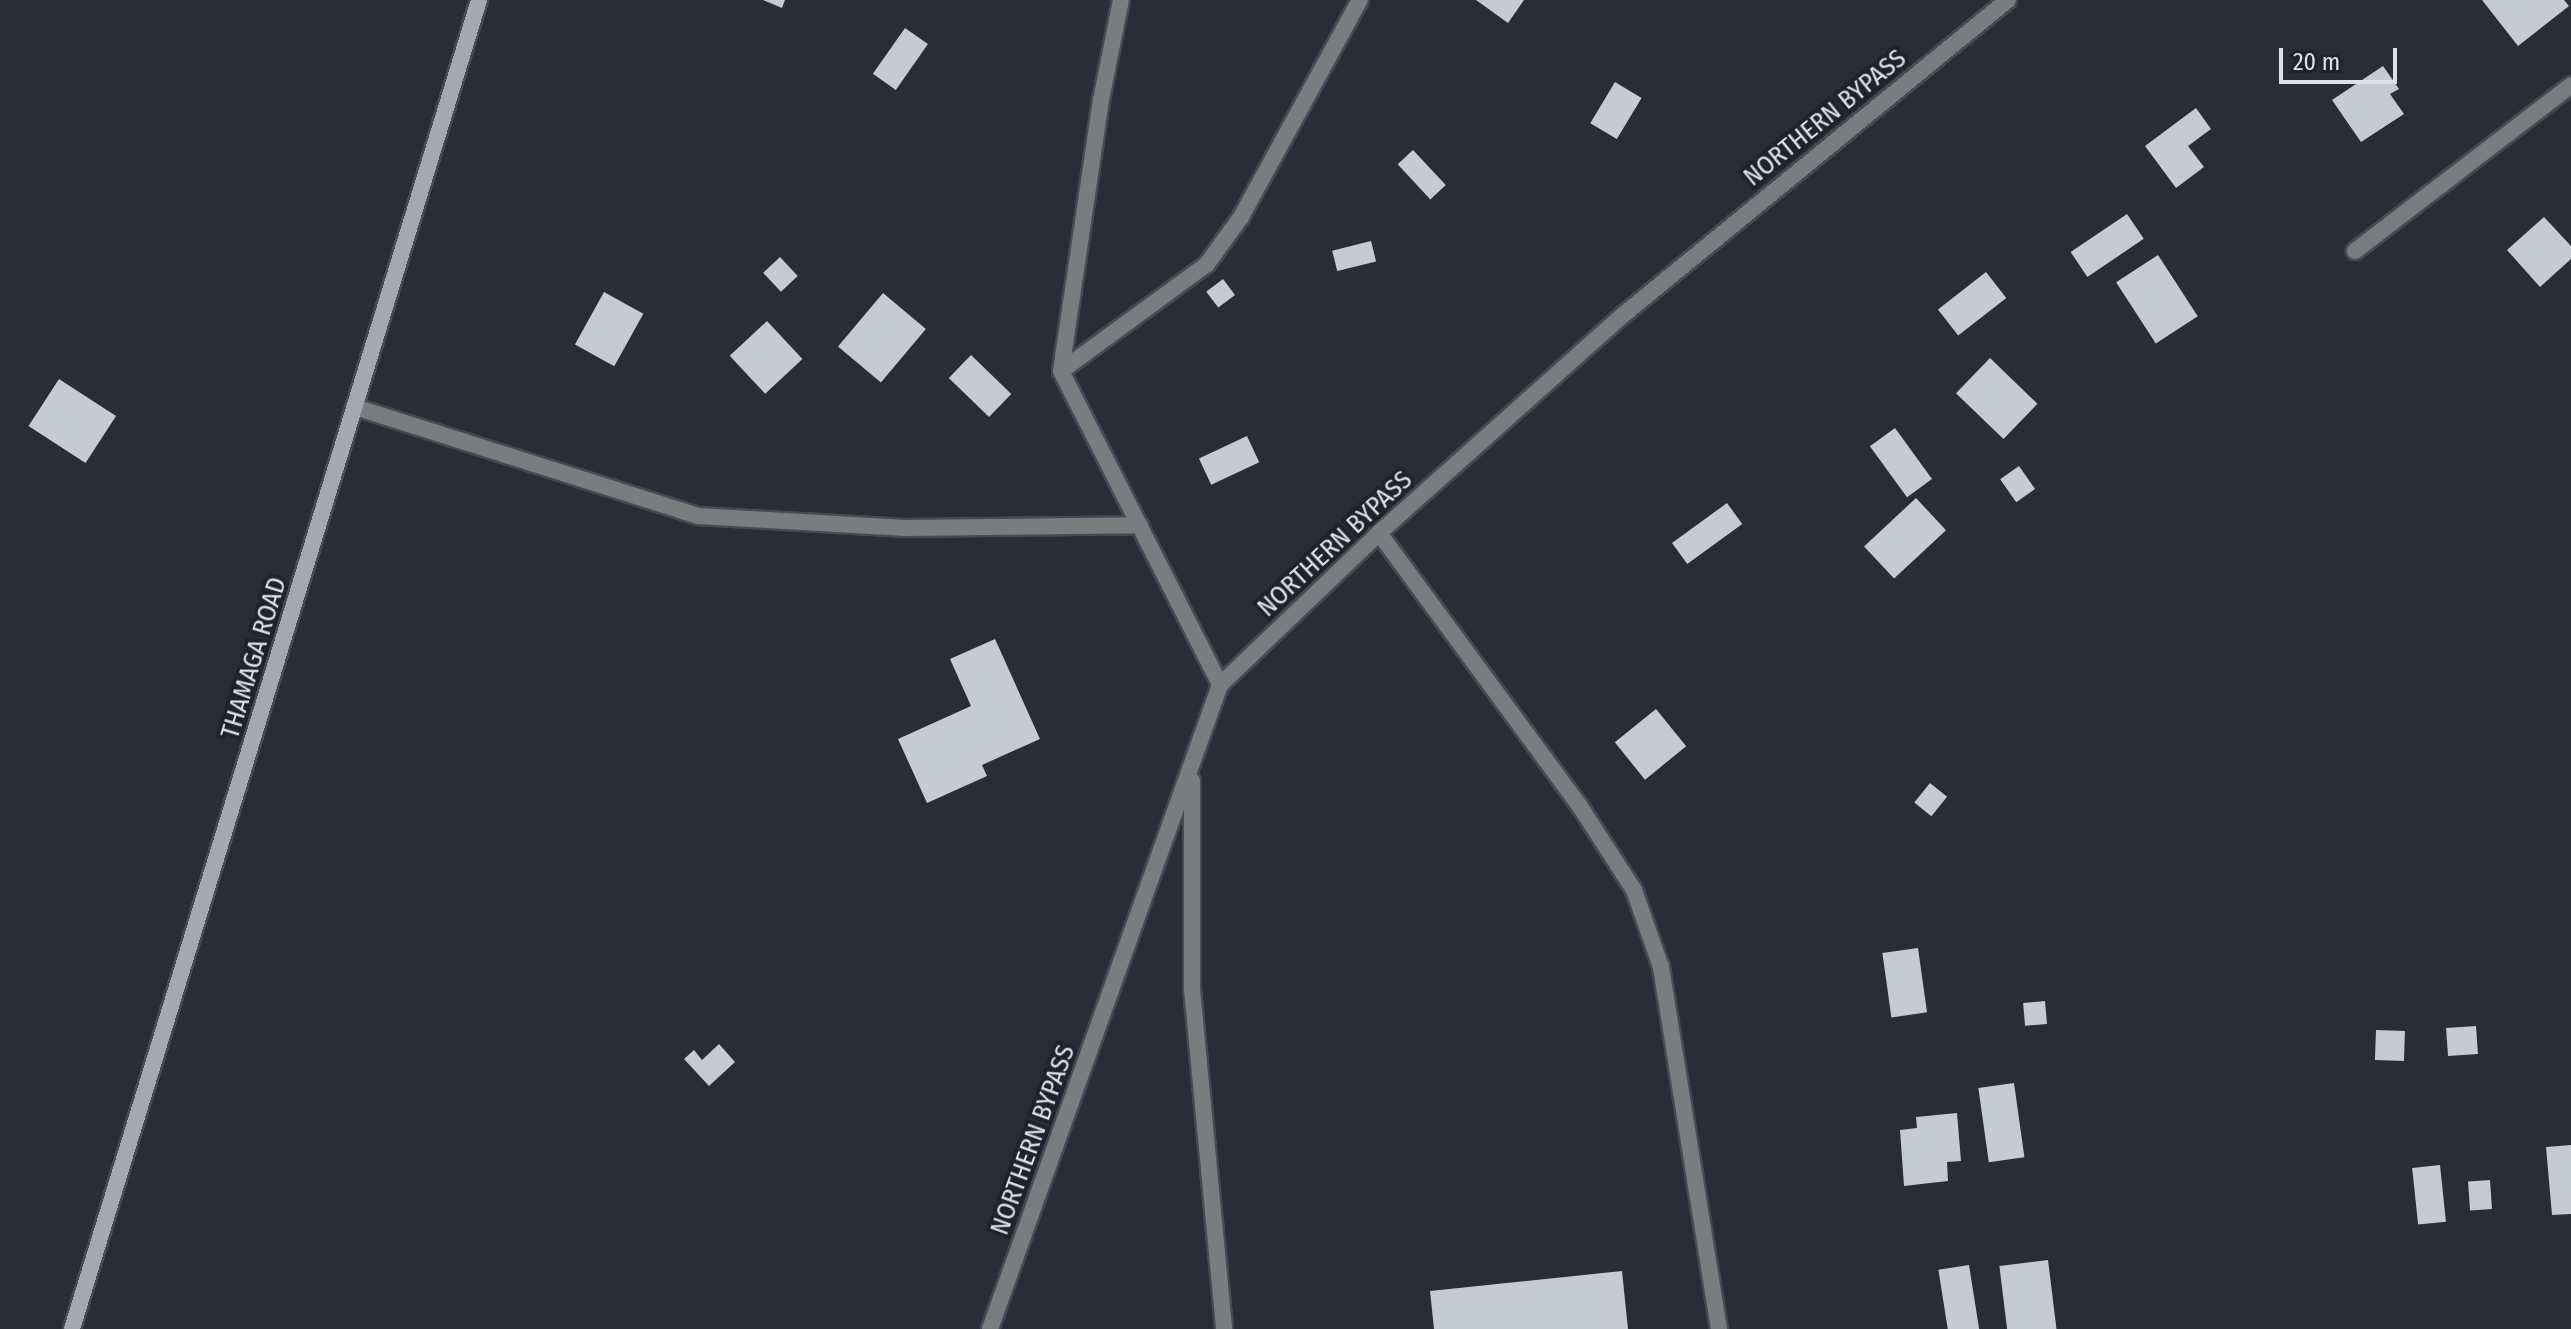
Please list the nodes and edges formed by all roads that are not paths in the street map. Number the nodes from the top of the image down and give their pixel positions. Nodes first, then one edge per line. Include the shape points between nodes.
1 (479, 0) edge
2 (1121, 0) edge
3 (1360, 0) edge
4 (2008, 0) edge
5 (2571, 85) edge
6 (2355, 251) dead end
7 (1061, 371) junction
8 (355, 407) junction
9 (1140, 525) junction
10 (1379, 533) junction
11 (1220, 685) junction
12 (1191, 772) junction
13 (72, 1329) edge
14 (990, 1329) edge
15 (1224, 1329) edge
16 (1719, 1329) edge

1 - 8 main road, THAMAGA ROAD
2 - 7 street
3 - 7 street via 1241,217 1207,264
4 - 10 street, NORTHERN BYPASS via 1623,315
5 - 6 street
7 - 9 street
8 - 9 street via 698,516 906,528
8 - 13 main road, THAMAGA ROAD
9 - 11 street
10 - 11 street, NORTHERN BYPASS
10 - 16 street via 1579,805 1634,890 1661,967
11 - 12 street, NORTHERN BYPASS via 1203,720
12 - 14 street, NORTHERN BYPASS
12 - 15 street via 1192,989

